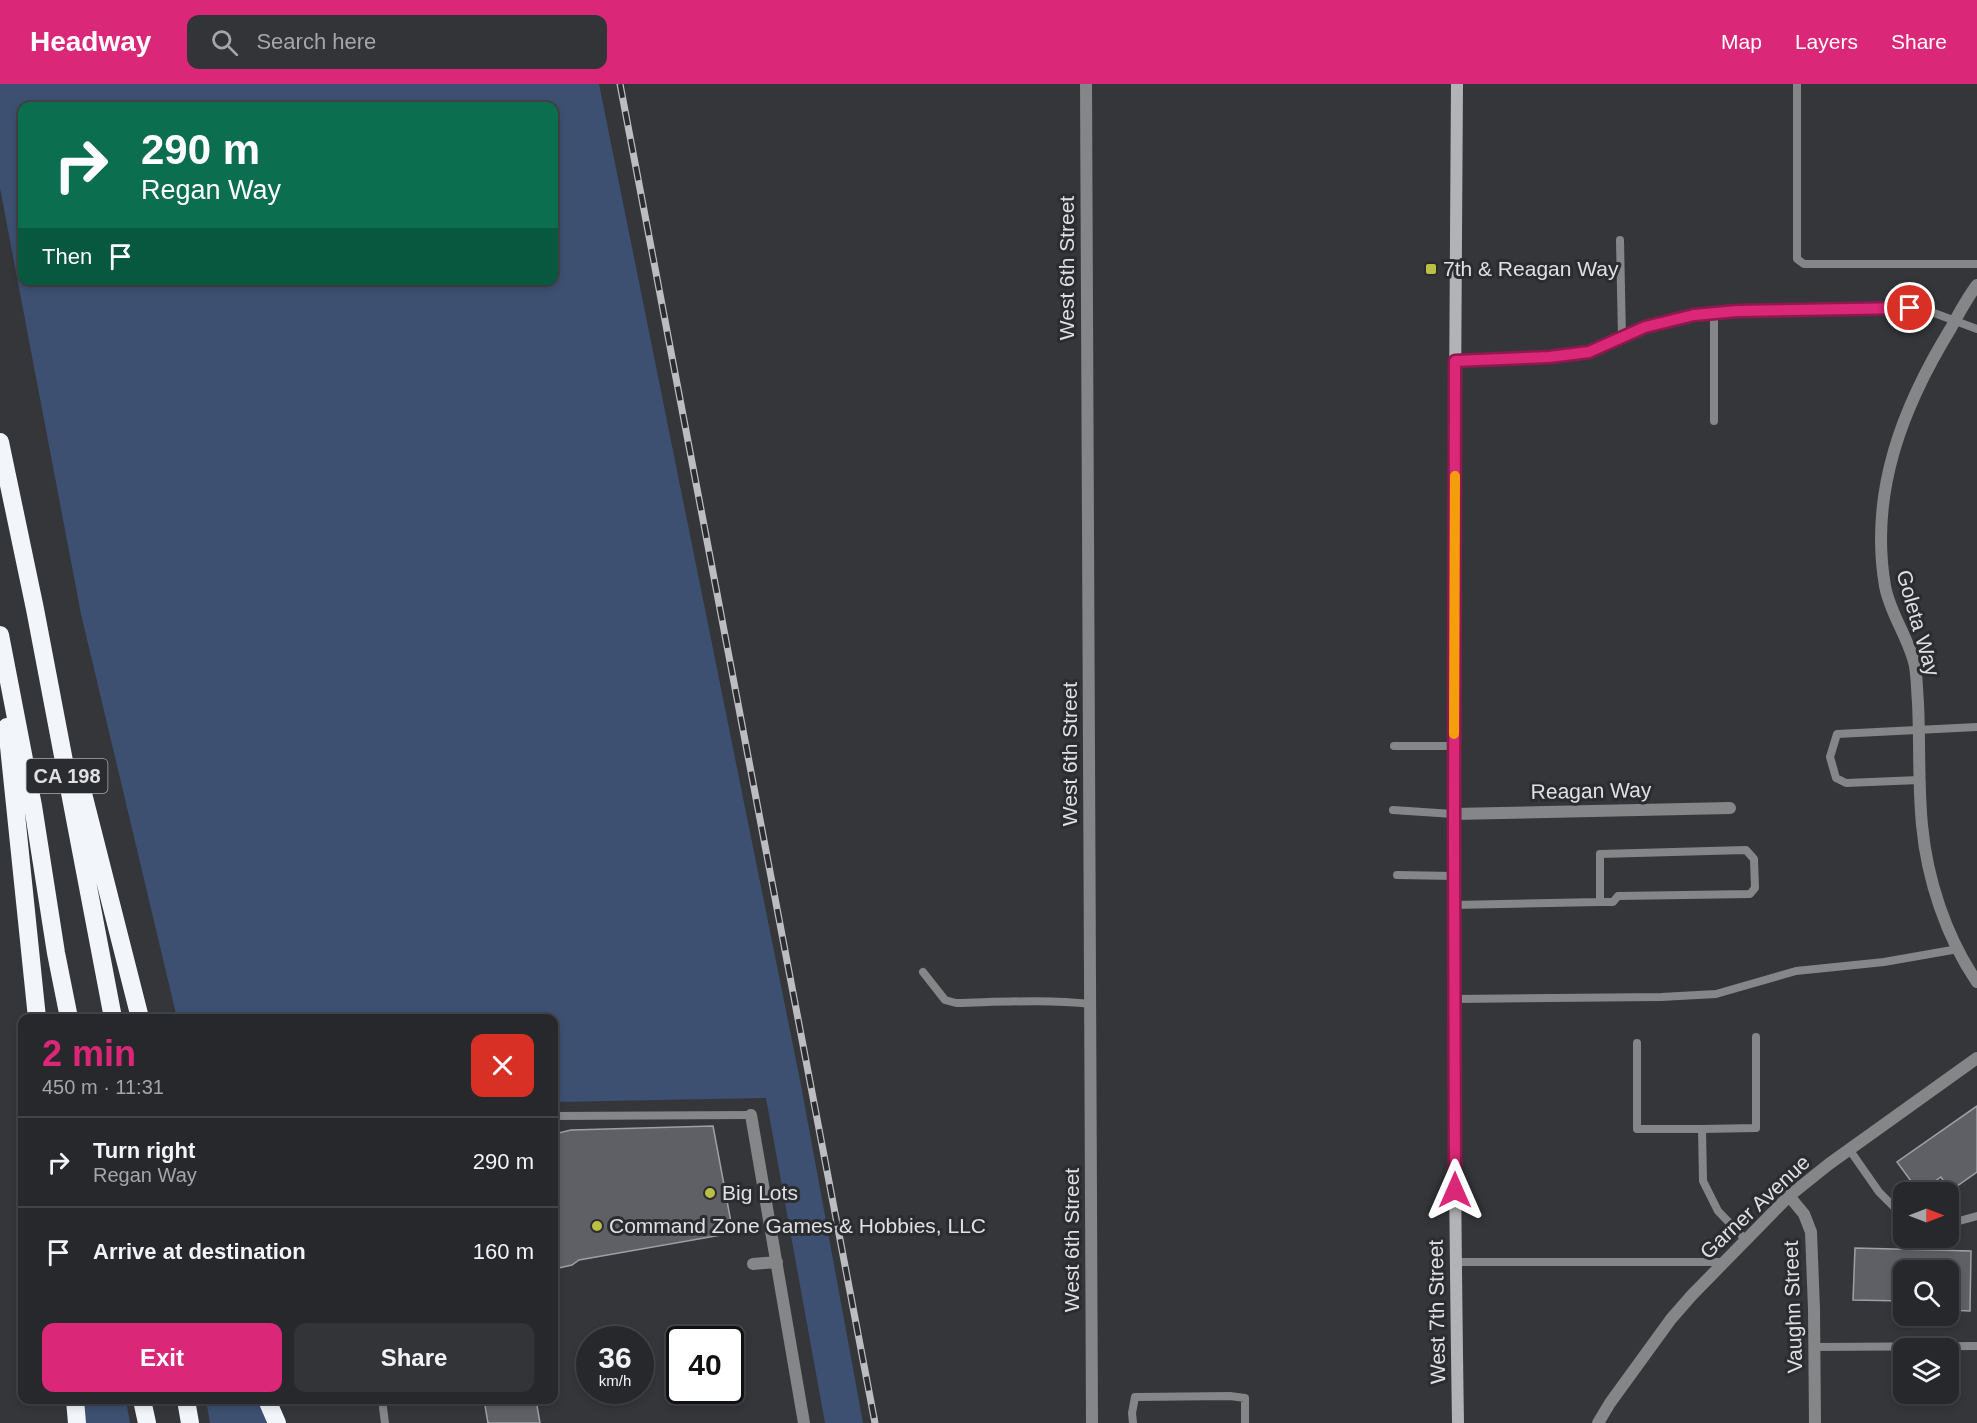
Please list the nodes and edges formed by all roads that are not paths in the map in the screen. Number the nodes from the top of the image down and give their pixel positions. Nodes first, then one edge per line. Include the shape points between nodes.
1 (1086, 84) edge
2 (1457, 84) edge
3 (1797, 84) edge
4 (1620, 240) dead end
5 (1977, 264) edge
6 (1977, 285) edge
7 (1713, 313) junction
8 (1955, 321) junction
9 (1977, 329) edge
10 (1622, 338) junction
11 (1455, 361) junction
12 (1713, 421) dead end
13 (0, 442) edge
14 (35, 609) junction
15 (0, 635) edge
16 (0, 648) edge
17 (1977, 727) edge
18 (1918, 730) junction
19 (1395, 746) dead end
20 (1454, 746) junction
21 (1919, 780) junction
22 (1730, 808) dead end
23 (1393, 810) dead end
24 (1454, 814) junction
25 (1397, 875) dead end
26 (1454, 876) junction
27 (1600, 902) junction
28 (1454, 905) junction
29 (1958, 949) junction
30 (923, 972) dead end
31 (1977, 982) edge
32 (1454, 999) junction
33 (1091, 1004) junction
34 (38, 1014) edge
35 (68, 1014) edge
36 (112, 1014) edge
37 (139, 1014) edge
38 (1756, 1037) dead end
39 (1637, 1043) dead end
40 (1977, 1058) edge
41 (751, 1114) joint
42 (558, 1116) edge
43 (1702, 1129) junction
44 (1849, 1149) junction
45 (1789, 1196) junction
46 (1893, 1206) edge
47 (1977, 1216) edge
48 (1959, 1221) edge
49 (1746, 1240) junction
50 (777, 1262) junction
51 (1455, 1262) junction
52 (1724, 1262) junction
53 (753, 1264) dead end
54 (1977, 1346) edge
55 (1814, 1347) junction
56 (75, 1404) edge
57 (143, 1404) edge
58 (187, 1404) edge
59 (269, 1404) edge
60 (383, 1404) edge
61 (77, 1423) edge
62 (147, 1423) edge
63 (190, 1423) edge
64 (277, 1423) edge
65 (385, 1423) edge
66 (804, 1423) edge
67 (1092, 1423) edge
68 (1133, 1423) edge
69 (1245, 1423) edge
70 (1458, 1423) edge
71 (1598, 1423) edge
72 (1815, 1423) edge

1 - 33 street, West 6th Street
2 - 11 street, West 7th Street
3 - 5 lane via 1797,259 1804,264
4 - 10 lane
6 - 8 street, Goleta Way
7 - 8 lane via 1910,308
7 - 10 lane via 1669,320
7 - 12 lane
8 - 9 lane
8 - 18 street, Goleta Way via 1933,357 1899,436 1887,475 1881,516 1885,589 1915,666
10 - 11 lane via 1589,352 1567,356
11 - 20 street, West 7th Street
13 - 14 highway, CA 198
14 - 36 highway, CA 198
14 - 37 highway
15 - 35 highway, CA 198
16 - 34 highway
17 - 18 lane
18 - 21 street, Goleta Way
18 - 21 lane via 1837,734 1830,757 1836,778 1846,783
19 - 20 lane
20 - 24 street, West 7th Street
21 - 29 street, Goleta Way via 1928,865
22 - 24 street, Reagan Way
23 - 24 lane
24 - 26 street, West 7th Street
25 - 26 lane
26 - 28 street, West 7th Street
27 - 27 lane via 1613,902 1618,896 1750,894 1755,888 1754,859 1746,850 1600,854
27 - 28 lane
28 - 32 street, West 7th Street
29 - 31 street, Goleta Way
29 - 32 lane via 1796,971 1716,994
30 - 33 lane via 945,1000 956,1003 1022,1000
32 - 51 street, West 7th Street
33 - 67 street, West 6th Street
38 - 43 lane via 1756,1128
39 - 43 lane via 1637,1129
40 - 44 street, Garner Avenue
41 - 42 lane
41 - 50 street
43 - 49 lane via 1703,1181 1718,1211
44 - 45 street, Garner Avenue
44 - 46 lane
45 - 49 street, Garner Avenue
45 - 55 street, Vaughn Street via 1804,1214 1811,1232
47 - 48 lane
49 - 52 street, Garner Avenue
50 - 53 street
50 - 66 street
51 - 52 lane
51 - 70 street, West 7th Street
52 - 71 street, Garner Avenue via 1671,1319
54 - 55 lane
55 - 72 street, Vaughn Street
56 - 61 highway
57 - 62 highway
58 - 63 highway
59 - 64 highway
60 - 65 lane
68 - 69 lane via 1135,1397 1230,1396 1245,1398

